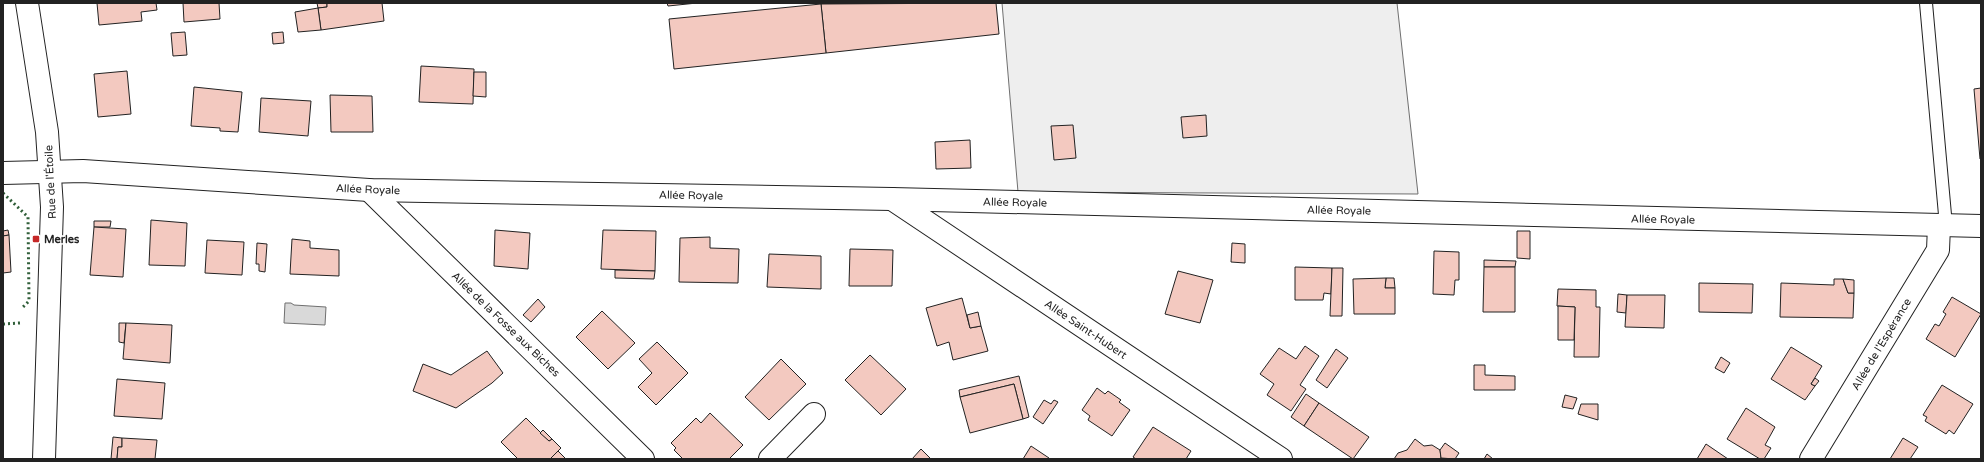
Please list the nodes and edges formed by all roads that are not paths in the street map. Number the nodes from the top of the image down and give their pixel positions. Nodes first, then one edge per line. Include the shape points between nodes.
1 (27, 3) edge
2 (1926, 3) edge
3 (50, 171) junction
4 (3, 173) edge
5 (369, 190) junction
6 (892, 199) junction
7 (1943, 226) junction
8 (1981, 226) edge
9 (814, 414) dead end
10 (44, 459) edge
11 (643, 459) edge
12 (770, 459) edge
13 (1280, 459) edge
14 (1811, 459) edge

1 - 3 street, Rue de l'Étoile via 47,132
2 - 7 lane
3 - 4 street, Allée Royale
3 - 5 street, Allée Royale
3 - 10 street, Rue de l'Étoile via 52,207
5 - 6 street, Allée Royale
5 - 11 street, Allée de la Fosse aux Biches
6 - 7 street, Allée Royale
6 - 13 street, Allée Saint-Hubert
7 - 8 street, Allée Royale
7 - 14 street, Allée de l'Espérance via 1938,250
9 - 12 street

